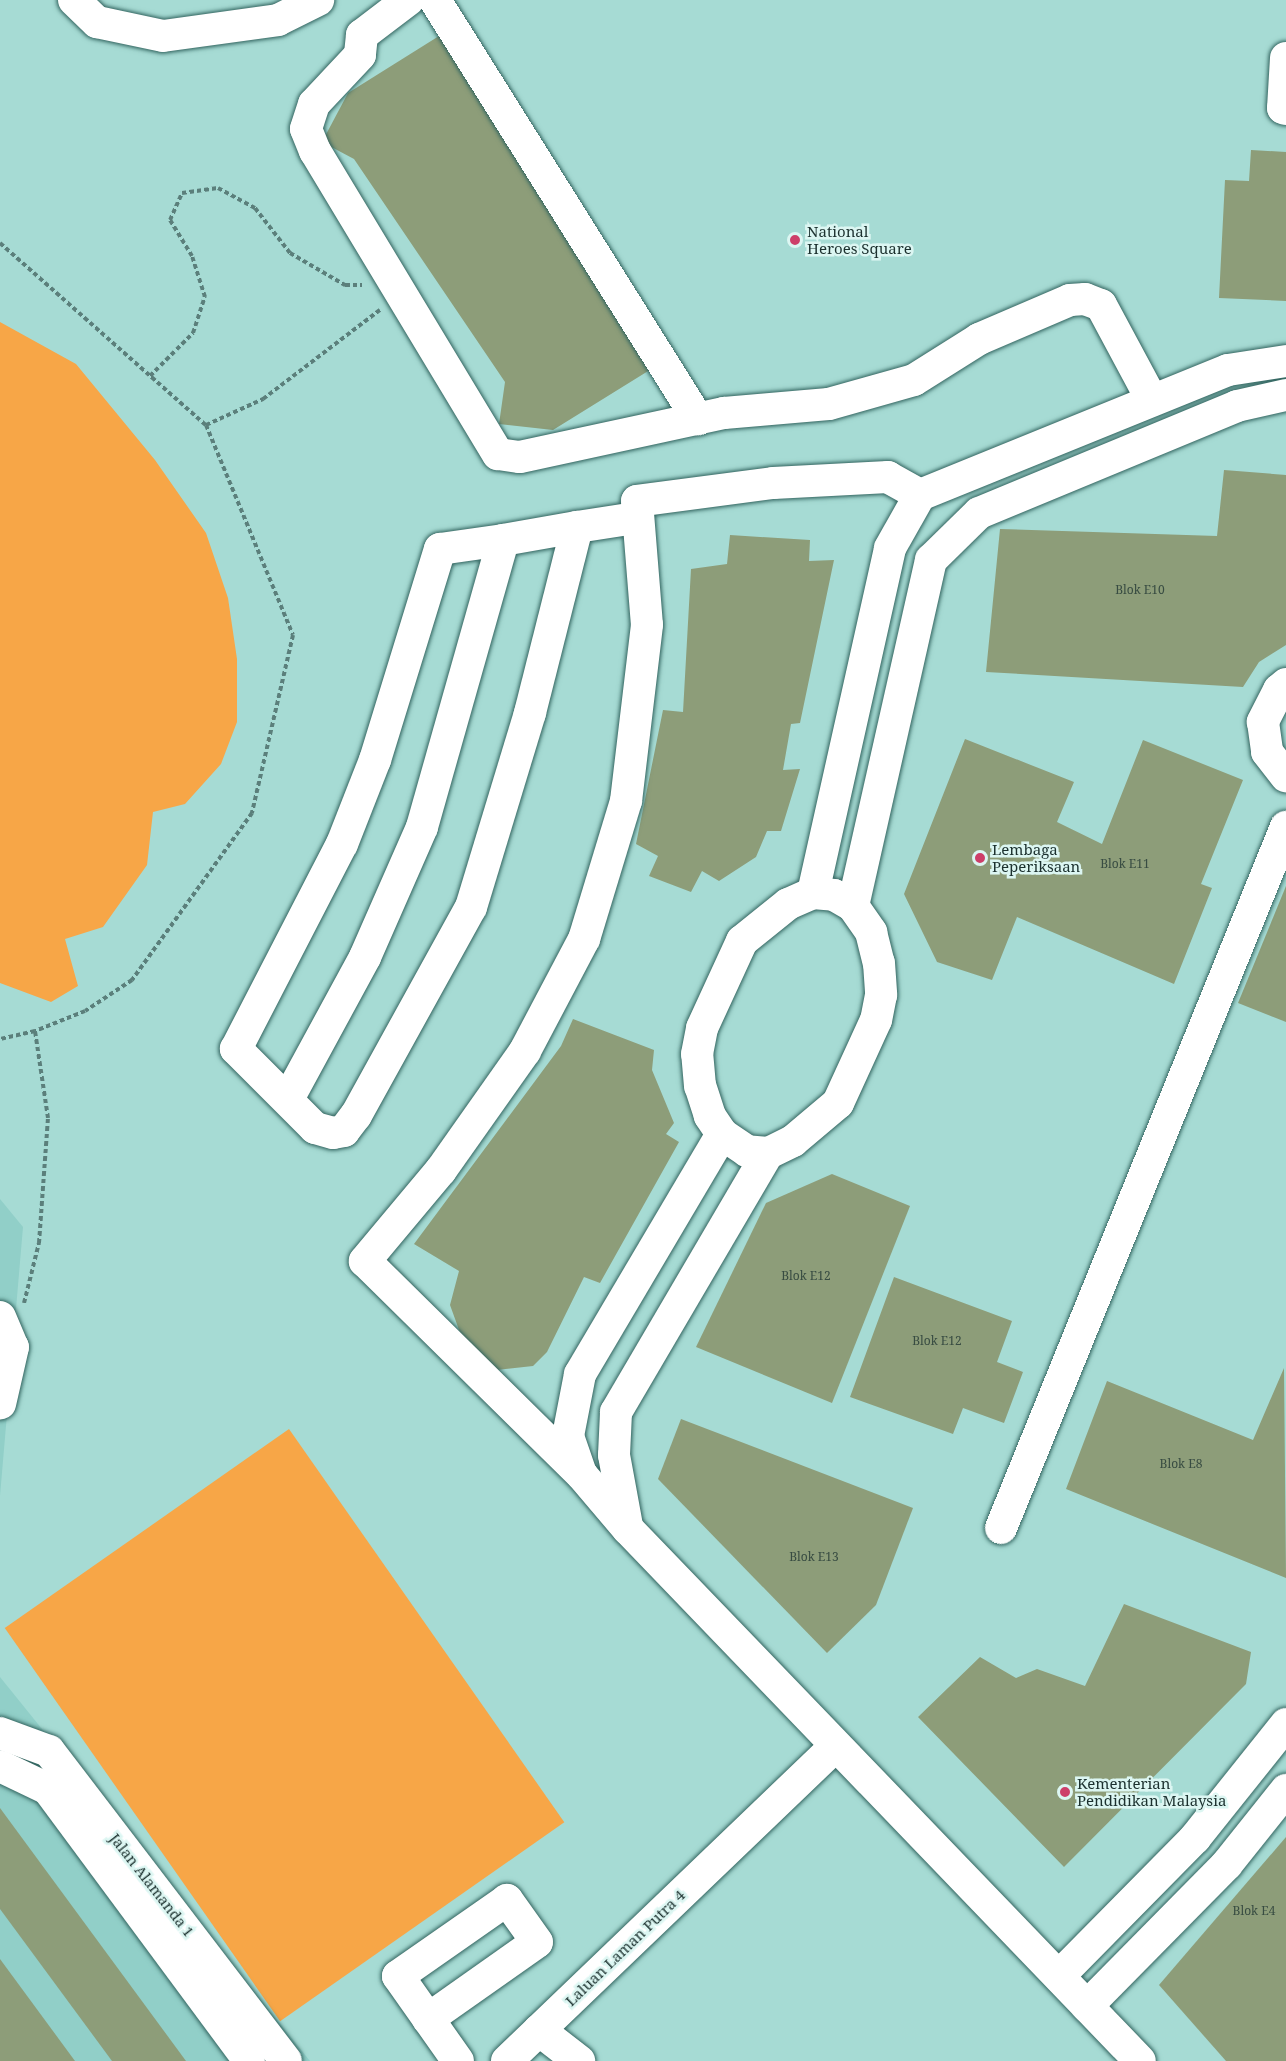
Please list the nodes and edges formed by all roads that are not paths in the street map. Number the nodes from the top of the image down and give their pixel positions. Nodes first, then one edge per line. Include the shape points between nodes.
1 (74, 0) edge
2 (318, 0) edge
3 (408, 0) edge
4 (435, 0) edge
5 (1286, 58) edge
6 (1286, 109) edge
7 (1286, 361) edge
8 (1251, 364) junction
9 (1274, 397) edge
10 (1152, 400) junction
11 (698, 419) junction
12 (965, 477) junction
13 (920, 495) junction
14 (979, 513) junction
15 (636, 518) junction
16 (577, 527) junction
17 (503, 540) junction
18 (1286, 684) edge
19 (1286, 776) edge
20 (1286, 827) edge
21 (813, 893) junction
22 (853, 906) junction
23 (288, 1099) junction
24 (722, 1134) junction
25 (768, 1153) junction
26 (638, 1275) junction
27 (679, 1300) junction
28 (0, 1317) edge
29 (0, 1404) edge
30 (582, 1475) junction
31 (1001, 1528) dead end
32 (628, 1529) junction
33 (1286, 1724) edge
34 (0, 1733) edge
35 (836, 1746) junction
36 (0, 1766) edge
37 (1286, 1790) edge
38 (1059, 1976) junction
39 (1087, 2006) junction
40 (428, 2019) dead end
41 (539, 2031) junction
42 (249, 2061) edge
43 (286, 2061) edge
44 (458, 2061) edge
45 (507, 2061) edge
46 (579, 2061) edge
47 (1140, 2061) edge

1 - 2 street via 97,22 163,36 278,20
3 - 11 street via 362,35 360,55 314,104 306,129 315,151 498,454 520,457
4 - 11 street
5 - 6 street
7 - 8 street
8 - 9 street
8 - 10 street
9 - 14 street via 1237,406
10 - 11 street via 1101,305 1085,299 1070,300 979,339 914,380 828,404
10 - 12 street
12 - 13 street
12 - 14 street
13 - 15 street via 888,477 773,483 637,501
13 - 21 street via 890,548
14 - 22 street via 931,560
15 - 16 street
15 - 30 street via 647,625 626,801 584,939 525,1051 441,1170 365,1261
16 - 17 street
16 - 23 street via 524,734 488,859 466,916 436,975 344,1131 333,1133 315,1128
17 - 23 street via 422,827 365,957
17 - 23 street via 441,549 375,760 342,844 236,1049
18 - 19 street via 1263,722 1267,752
20 - 31 street
21 - 22 street via 834,895
21 - 24 street via 788,904 742,941 702,1028 697,1054 700,1086 710,1116
22 - 25 street via 871,932 879,963 881,995 876,1020 838,1103 794,1141
24 - 25 street via 747,1151
24 - 26 street
25 - 27 street
26 - 27 street
26 - 30 street via 580,1374 568,1436
27 - 32 street via 616,1412 614,1455
28 - 29 street via 13,1347
30 - 32 street
32 - 35 street
33 - 38 street via 1195,1838
34 - 43 street, Jalan Alamanda 1 via 49,1751
35 - 38 street
35 - 41 street, Laluan Laman Putra 4
36 - 42 street, Jalan Alamanda 1 via 48,1789
37 - 39 street via 1227,1864
38 - 39 street
39 - 47 street
40 - 44 street
41 - 45 street, Laluan Laman Putra 4
41 - 46 street

